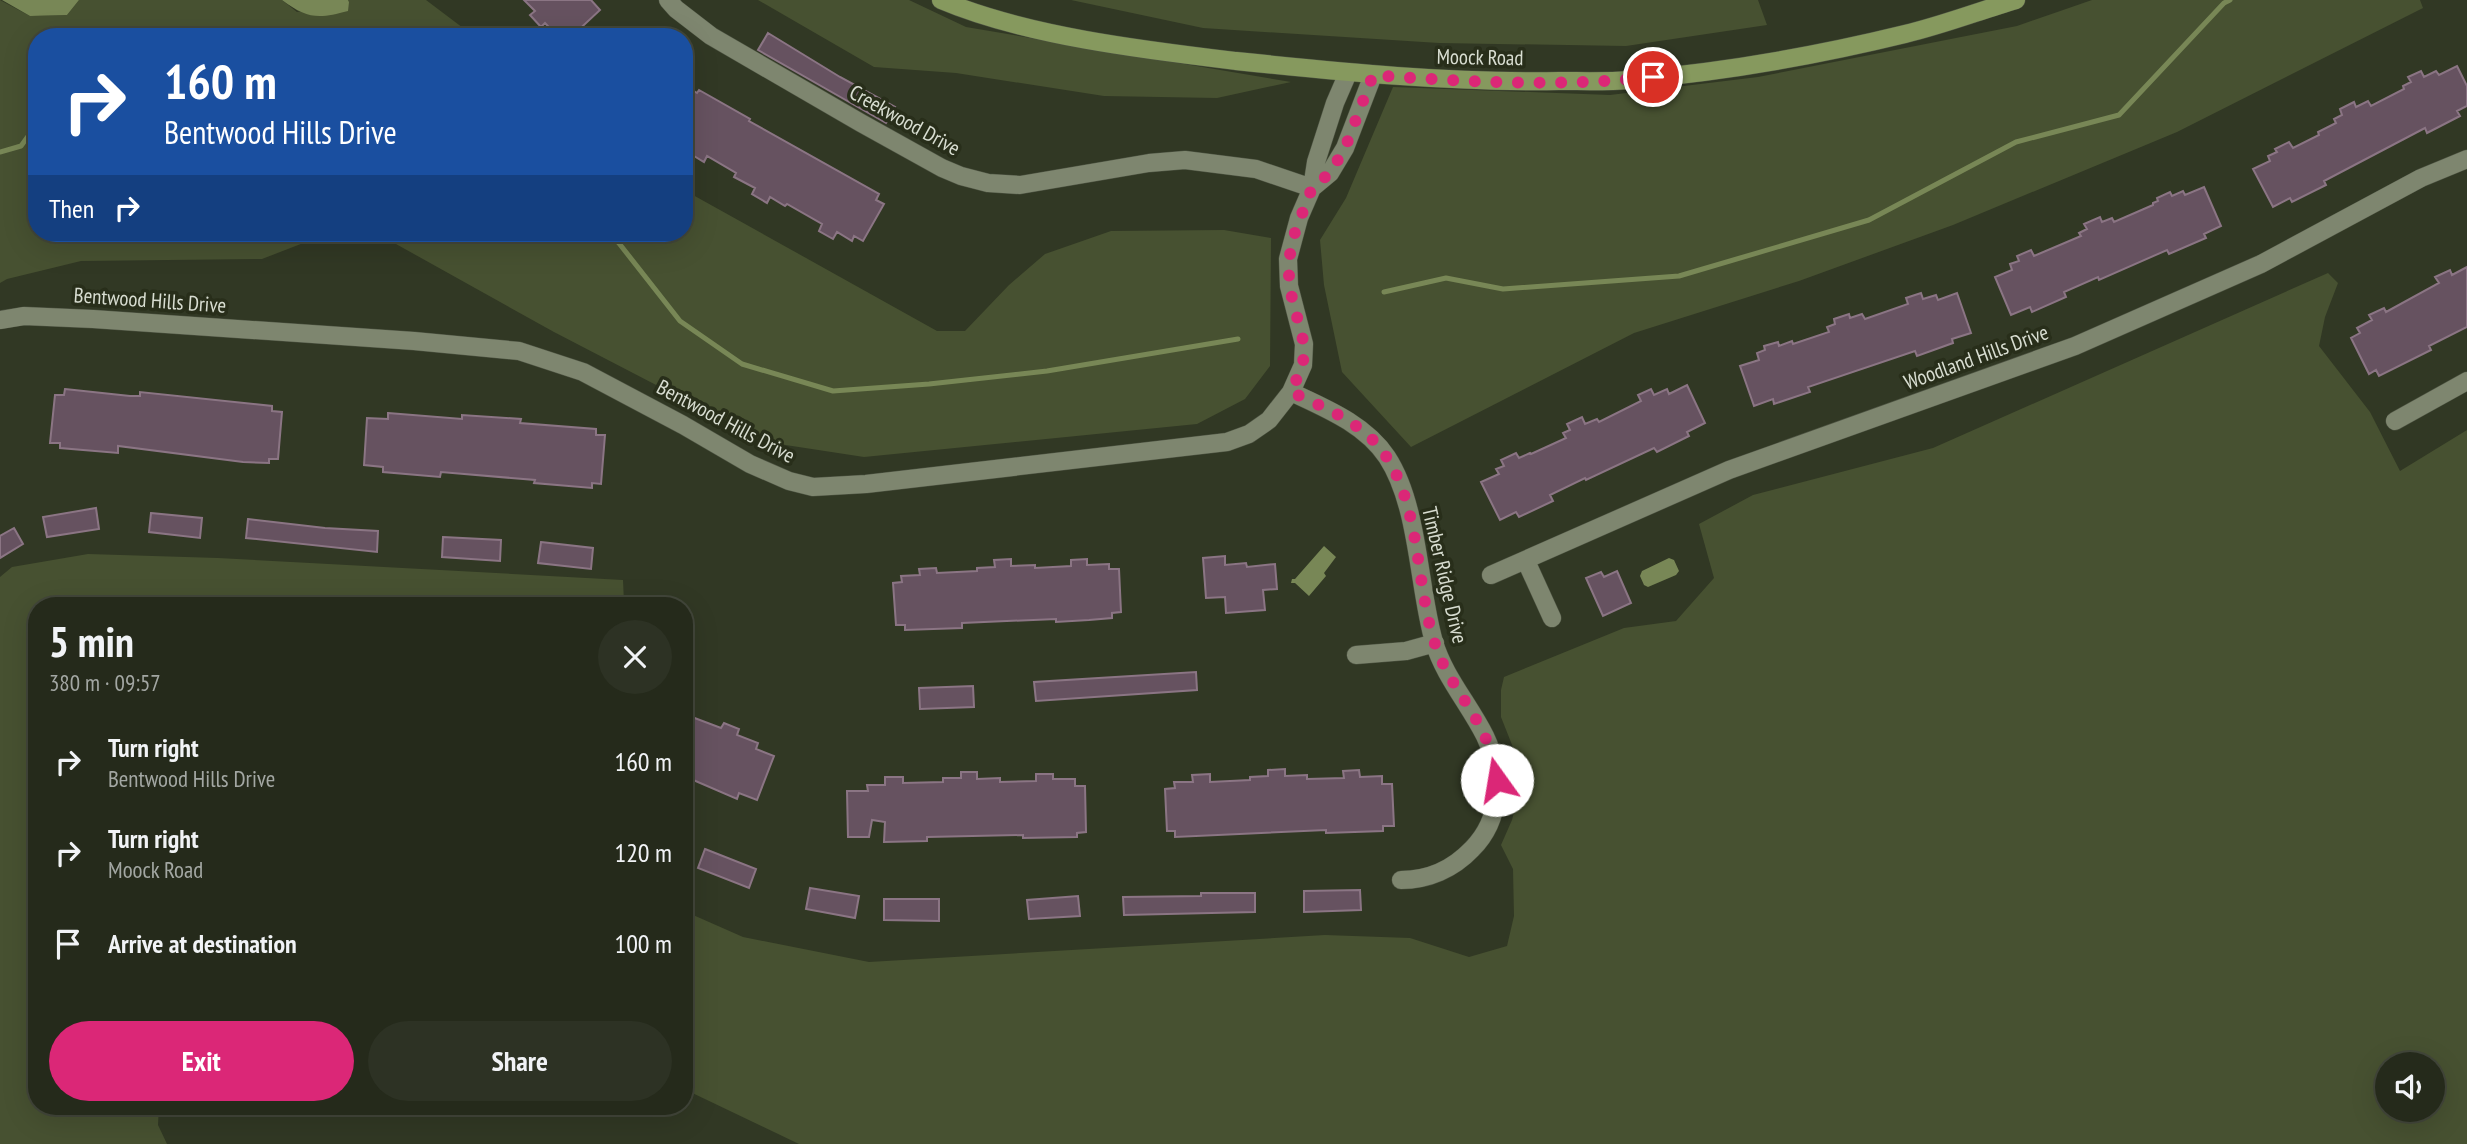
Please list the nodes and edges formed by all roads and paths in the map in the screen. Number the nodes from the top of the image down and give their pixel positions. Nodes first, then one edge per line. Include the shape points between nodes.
1 (668, 0) edge
2 (941, 0) edge
3 (2016, 0) edge
4 (1348, 73) junction
5 (1373, 75) junction
6 (2467, 159) edge
7 (1312, 188) junction
8 (0, 320) edge
9 (2467, 381) edge
10 (1291, 392) junction
11 (2395, 421) dead end
12 (1526, 561) junction
13 (1491, 575) dead end
14 (1552, 618) dead end
15 (1435, 643) junction
16 (1356, 655) dead end
17 (1401, 880) dead end

1 - 7 street, Creekwood Drive via 711,36 961,176 1020,185 1185,160 1256,169
2 - 4 main road, Moock Road via 1079,38
3 - 5 main road, Moock Road via 1908,33 1704,72 1628,80 1538,81
4 - 5 main road, Moock Road
4 - 7 street, Bentwood Hills Drive via 1316,162
5 - 7 street, Bentwood Hills Drive via 1345,148 1330,173
6 - 12 street, Woodland Hills Drive via 2421,178 2261,264 2075,346 1729,470
7 - 10 street, Bentwood Hills Drive via 1289,259 1289,286 1304,344 1303,365
8 - 10 street, Bentwood Hills Drive via 24,316 93,319 519,351 583,372 750,464 813,487 1227,442 1250,435
9 - 11 street
10 - 15 street, Timber Ridge Drive via 1335,412 1373,440 1387,457 1409,517
12 - 13 street, Woodland Hills Drive
12 - 14 street
15 - 16 street via 1406,651
15 - 17 street, Timber Ridge Drive via 1485,736 1497,798 1482,840 1465,856 1428,877

